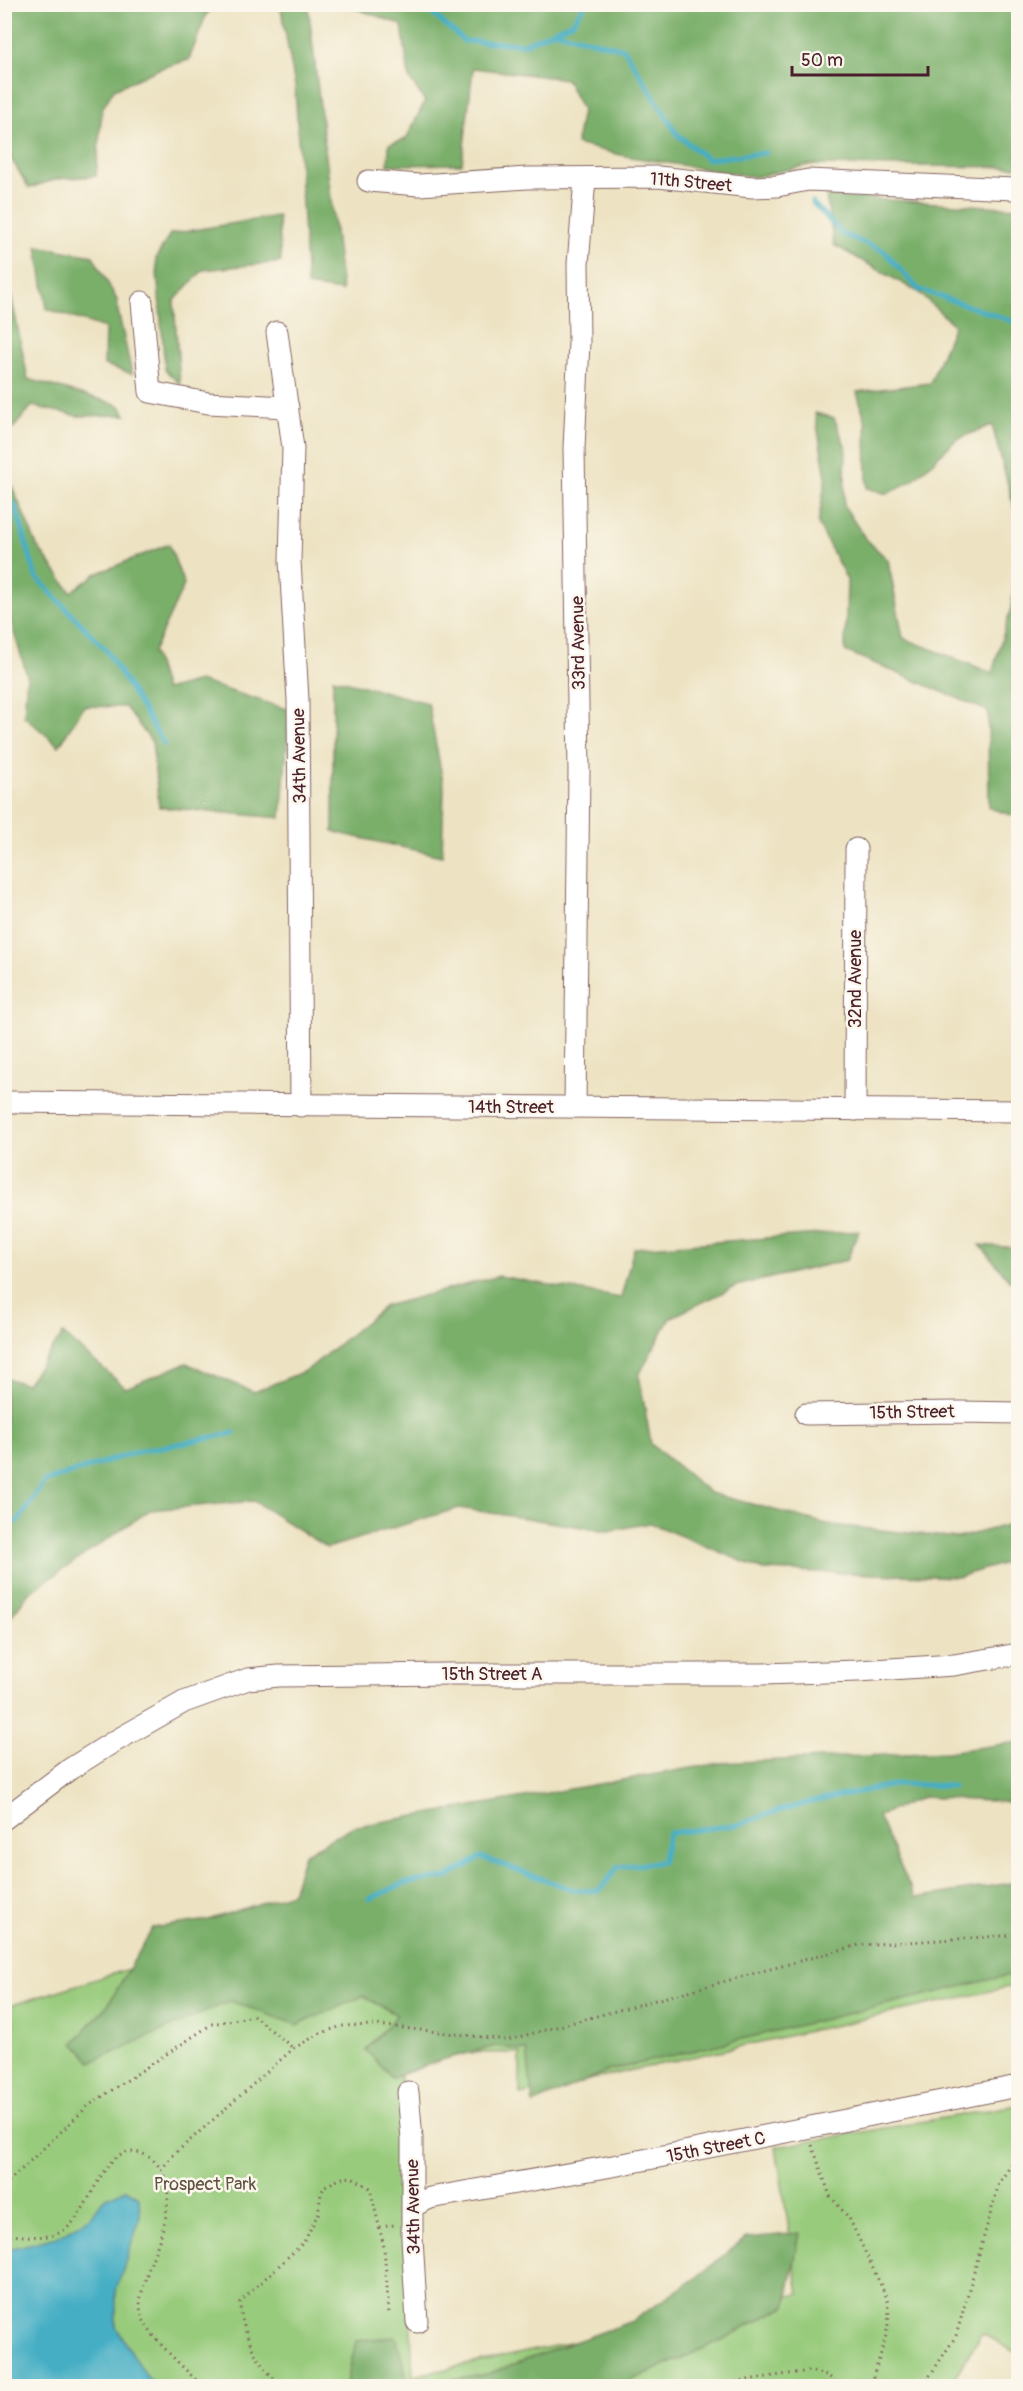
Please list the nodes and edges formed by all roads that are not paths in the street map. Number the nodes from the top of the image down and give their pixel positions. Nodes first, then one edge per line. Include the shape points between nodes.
1 (585, 179) junction
2 (368, 181) dead end
3 (1014, 189) dead end
4 (142, 302) dead end
5 (277, 332) dead end
6 (288, 407) junction
7 (856, 849) dead end
8 (4, 1102) edge
9 (301, 1106) junction
10 (575, 1107) junction
11 (855, 1110) junction
12 (1018, 1111) edge
13 (1018, 1413) edge
14 (806, 1414) dead end
15 (1018, 1654) edge
16 (4, 1819) edge
17 (1018, 2086) edge
18 (408, 2092) dead end
19 (413, 2206) junction
20 (417, 2322) dead end

1 - 2 street, 11th Street via 527,178 419,185
1 - 3 street, 11th Street via 658,177 752,187 808,180
1 - 10 street, 33rd Avenue via 578,264 574,448 579,758
4 - 6 street via 150,392 208,403
5 - 6 street, 34th Avenue
6 - 9 street, 34th Avenue via 293,448 290,561 298,700
7 - 11 street, 32nd Avenue
8 - 9 street, 14th Street
9 - 10 street, 14th Street
10 - 11 street, 14th Street
11 - 12 street, 14th Street
13 - 14 street, 15th Street
15 - 16 street, 15th Street A via 954,1665 858,1671 248,1679 184,1702 110,1744
17 - 19 street, 15th Street C via 430,2198
18 - 19 street, 34th Avenue
19 - 20 street, 34th Avenue

